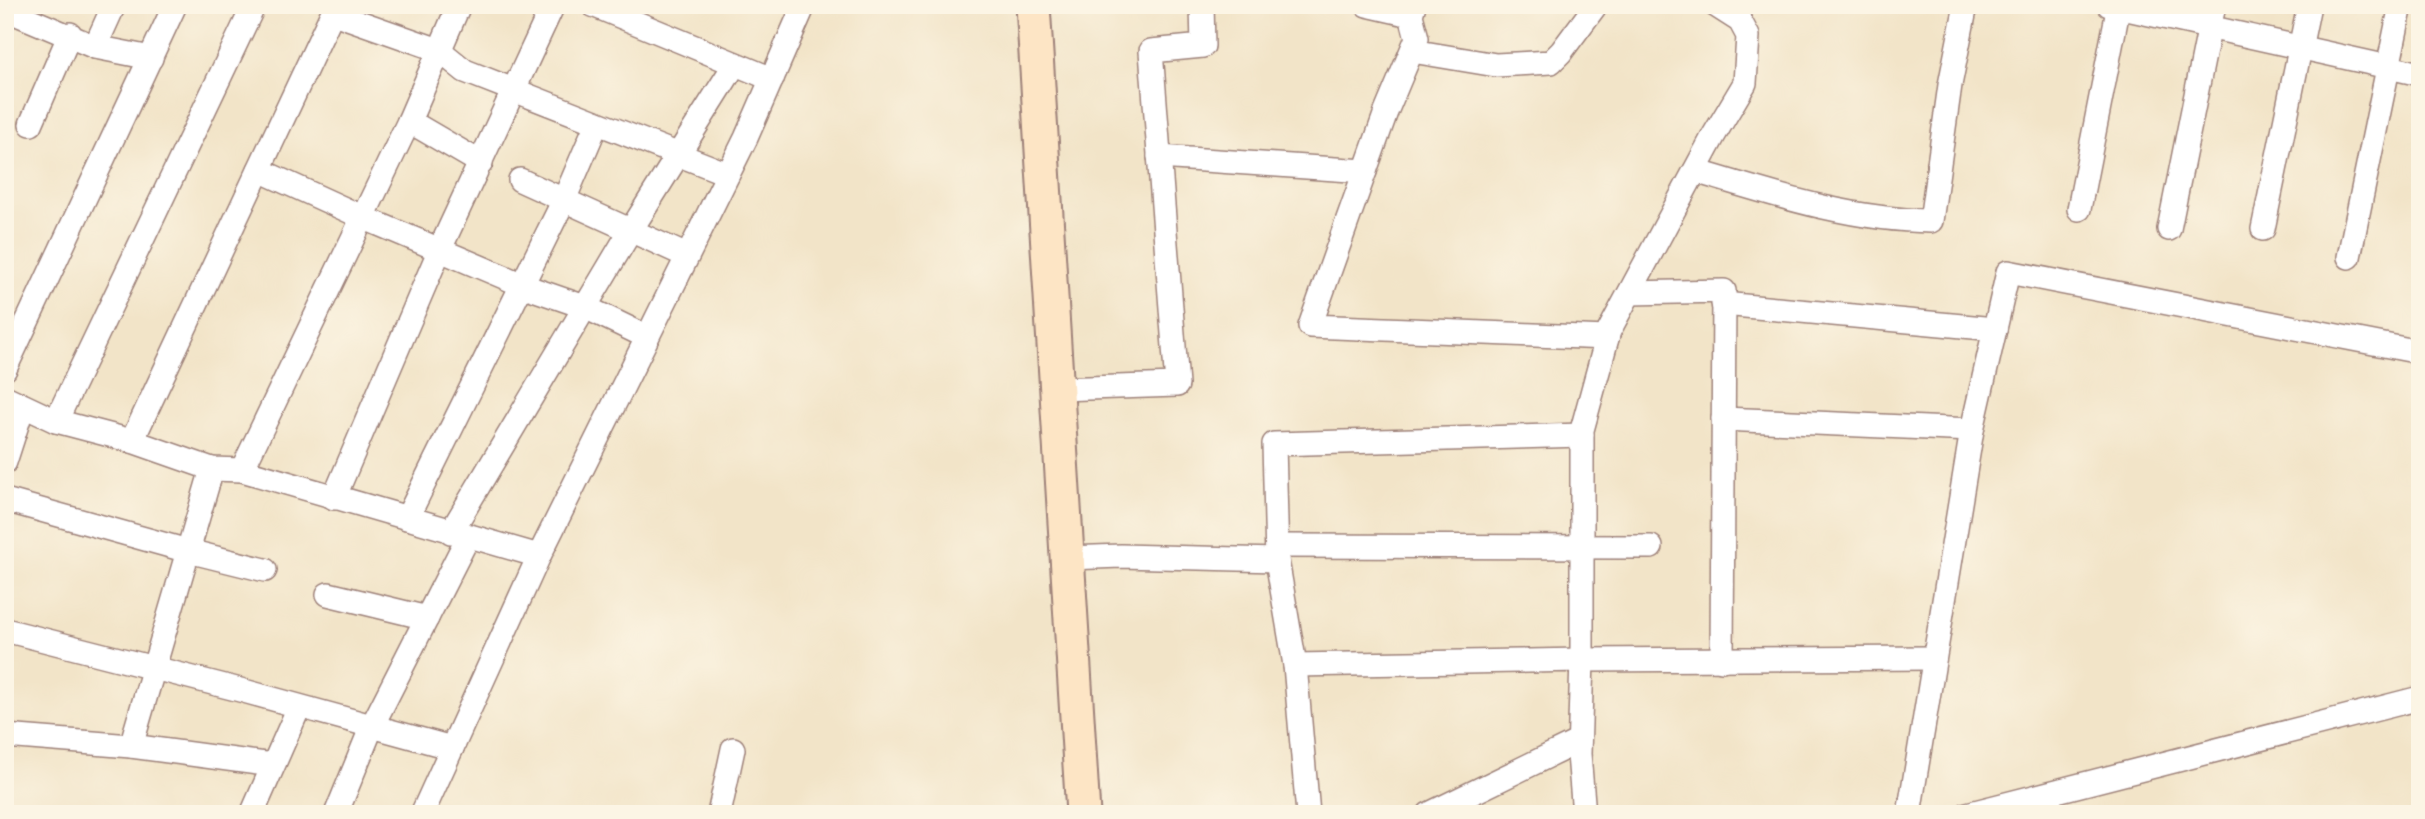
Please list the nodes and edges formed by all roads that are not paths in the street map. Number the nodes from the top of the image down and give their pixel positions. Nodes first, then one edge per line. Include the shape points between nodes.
1 (114, 5) edge
2 (175, 5) edge
3 (254, 5) edge
4 (337, 5) edge
5 (459, 5) edge
6 (553, 5) edge
7 (593, 5) edge
8 (804, 5) edge
9 (1032, 5) edge
10 (1202, 5) edge
11 (1367, 5) edge
12 (1596, 5) edge
13 (1715, 5) edge
14 (1966, 5) edge
15 (2309, 5) edge
16 (2401, 5) edge
17 (2116, 6) edge
18 (5, 9) edge
19 (1413, 10) edge
20 (2212, 16) edge
21 (70, 34) junction
22 (95, 47) junction
23 (2300, 48) junction
24 (439, 50) junction
25 (1412, 51) junction
26 (151, 58) junction
27 (735, 64) junction
28 (2388, 67) junction
29 (2420, 74) edge
30 (772, 79) junction
31 (515, 91) junction
32 (409, 121) junction
33 (597, 123) junction
34 (31, 124) dead end
35 (678, 155) junction
36 (1159, 157) junction
37 (481, 163) junction
38 (259, 170) junction
39 (1365, 171) junction
40 (1695, 171) junction
41 (728, 174) junction
42 (520, 180) dead end
43 (564, 200) junction
44 (2079, 209) dead end
45 (362, 217) junction
46 (2169, 229) dead end
47 (2263, 229) dead end
48 (631, 230) junction
49 (440, 249) junction
50 (687, 256) junction
51 (2348, 257) dead end
52 (523, 284) junction
53 (1630, 293) junction
54 (1723, 304) junction
55 (585, 307) junction
56 (1995, 329) junction
57 (648, 337) junction
58 (1607, 338) junction
59 (2420, 352) edge
60 (5, 369) edge
61 (1058, 388) junction
62 (14, 402) edge
63 (1723, 419) junction
64 (56, 421) junction
65 (1972, 430) junction
66 (1582, 435) junction
67 (132, 441) junction
68 (5, 462) edge
69 (212, 469) junction
70 (242, 470) junction
71 (334, 498) junction
72 (5, 500) edge
73 (407, 518) junction
74 (460, 534) junction
75 (1582, 547) junction
76 (1651, 547) dead end
77 (188, 551) junction
78 (1277, 553) junction
79 (539, 556) junction
80 (1069, 558) junction
81 (265, 570) dead end
82 (328, 594) dead end
83 (427, 618) junction
84 (5, 630) edge
85 (1934, 659) junction
86 (1582, 660) junction
87 (1722, 660) junction
88 (1295, 665) junction
89 (155, 668) junction
90 (2420, 698) edge
91 (299, 707) junction
92 (372, 726) junction
93 (5, 736) edge
94 (1579, 741) junction
95 (131, 746) junction
96 (452, 748) junction
97 (733, 749) dead end
98 (273, 765) junction
99 (252, 814) edge
100 (336, 814) edge
101 (422, 814) edge
102 (719, 814) edge
103 (1083, 814) edge
104 (1308, 814) edge
105 (1429, 814) edge
106 (1584, 814) edge
107 (1909, 814) edge
108 (1967, 814) edge

1 - 22 street
2 - 26 street
3 - 64 street
4 - 24 street via 342,16
4 - 38 street
5 - 24 street
6 - 31 street
7 - 27 street
8 - 30 street
9 - 61 street
10 - 36 street via 1203,46 1151,51
11 - 19 street
12 - 25 street via 1551,62 1496,65
13 - 40 street via 1740,21 1748,36 1745,83
14 - 40 street via 1931,221 1879,218
15 - 23 street
16 - 28 street
17 - 20 street
17 - 44 street
18 - 21 street
19 - 25 street via 1417,38
20 - 23 street
20 - 46 street
21 - 22 street
21 - 34 street
22 - 26 street
23 - 28 street
23 - 47 street
24 - 31 street via 465,71
24 - 32 street
25 - 39 street
26 - 60 street
27 - 30 street
27 - 35 street
28 - 29 street
28 - 51 street
30 - 41 street
31 - 33 street
31 - 37 street
32 - 37 street
32 - 45 street
33 - 35 street
33 - 43 street
35 - 41 street
35 - 48 street
36 - 39 street
36 - 61 street via 1177,385
37 - 49 street
38 - 45 street
38 - 67 street
39 - 58 street via 1310,326
40 - 53 street
41 - 50 street
42 - 43 street
43 - 48 street
43 - 52 street
45 - 49 street
45 - 70 street
48 - 50 street
48 - 55 street
49 - 52 street
49 - 71 street
50 - 57 street
52 - 55 street
52 - 73 street
53 - 54 street via 1724,291
53 - 58 street
54 - 56 street
54 - 63 street
55 - 57 street
55 - 74 street
56 - 59 street via 2008,272
56 - 65 street
57 - 79 street
58 - 66 street
61 - 80 street
62 - 64 street
62 - 68 street
63 - 65 street
63 - 87 street
64 - 67 street
65 - 85 street
66 - 75 street
66 - 78 street via 1274,444
67 - 69 street
69 - 70 street
69 - 77 street
70 - 71 street
71 - 73 street
72 - 77 street
73 - 74 street
74 - 79 street
74 - 83 street
75 - 76 street
75 - 78 street
75 - 86 street
77 - 81 street
77 - 89 street
78 - 80 street
78 - 88 street
79 - 96 street
80 - 103 street
82 - 83 street
83 - 92 street
84 - 89 street
85 - 87 street
85 - 107 street
86 - 87 street
86 - 88 street
86 - 94 street
88 - 104 street
89 - 91 street
89 - 95 street
90 - 108 street
91 - 92 street
91 - 98 street
92 - 96 street
92 - 100 street
93 - 95 street
94 - 105 street
94 - 106 street
95 - 98 street
96 - 101 street
97 - 102 street
98 - 99 street

